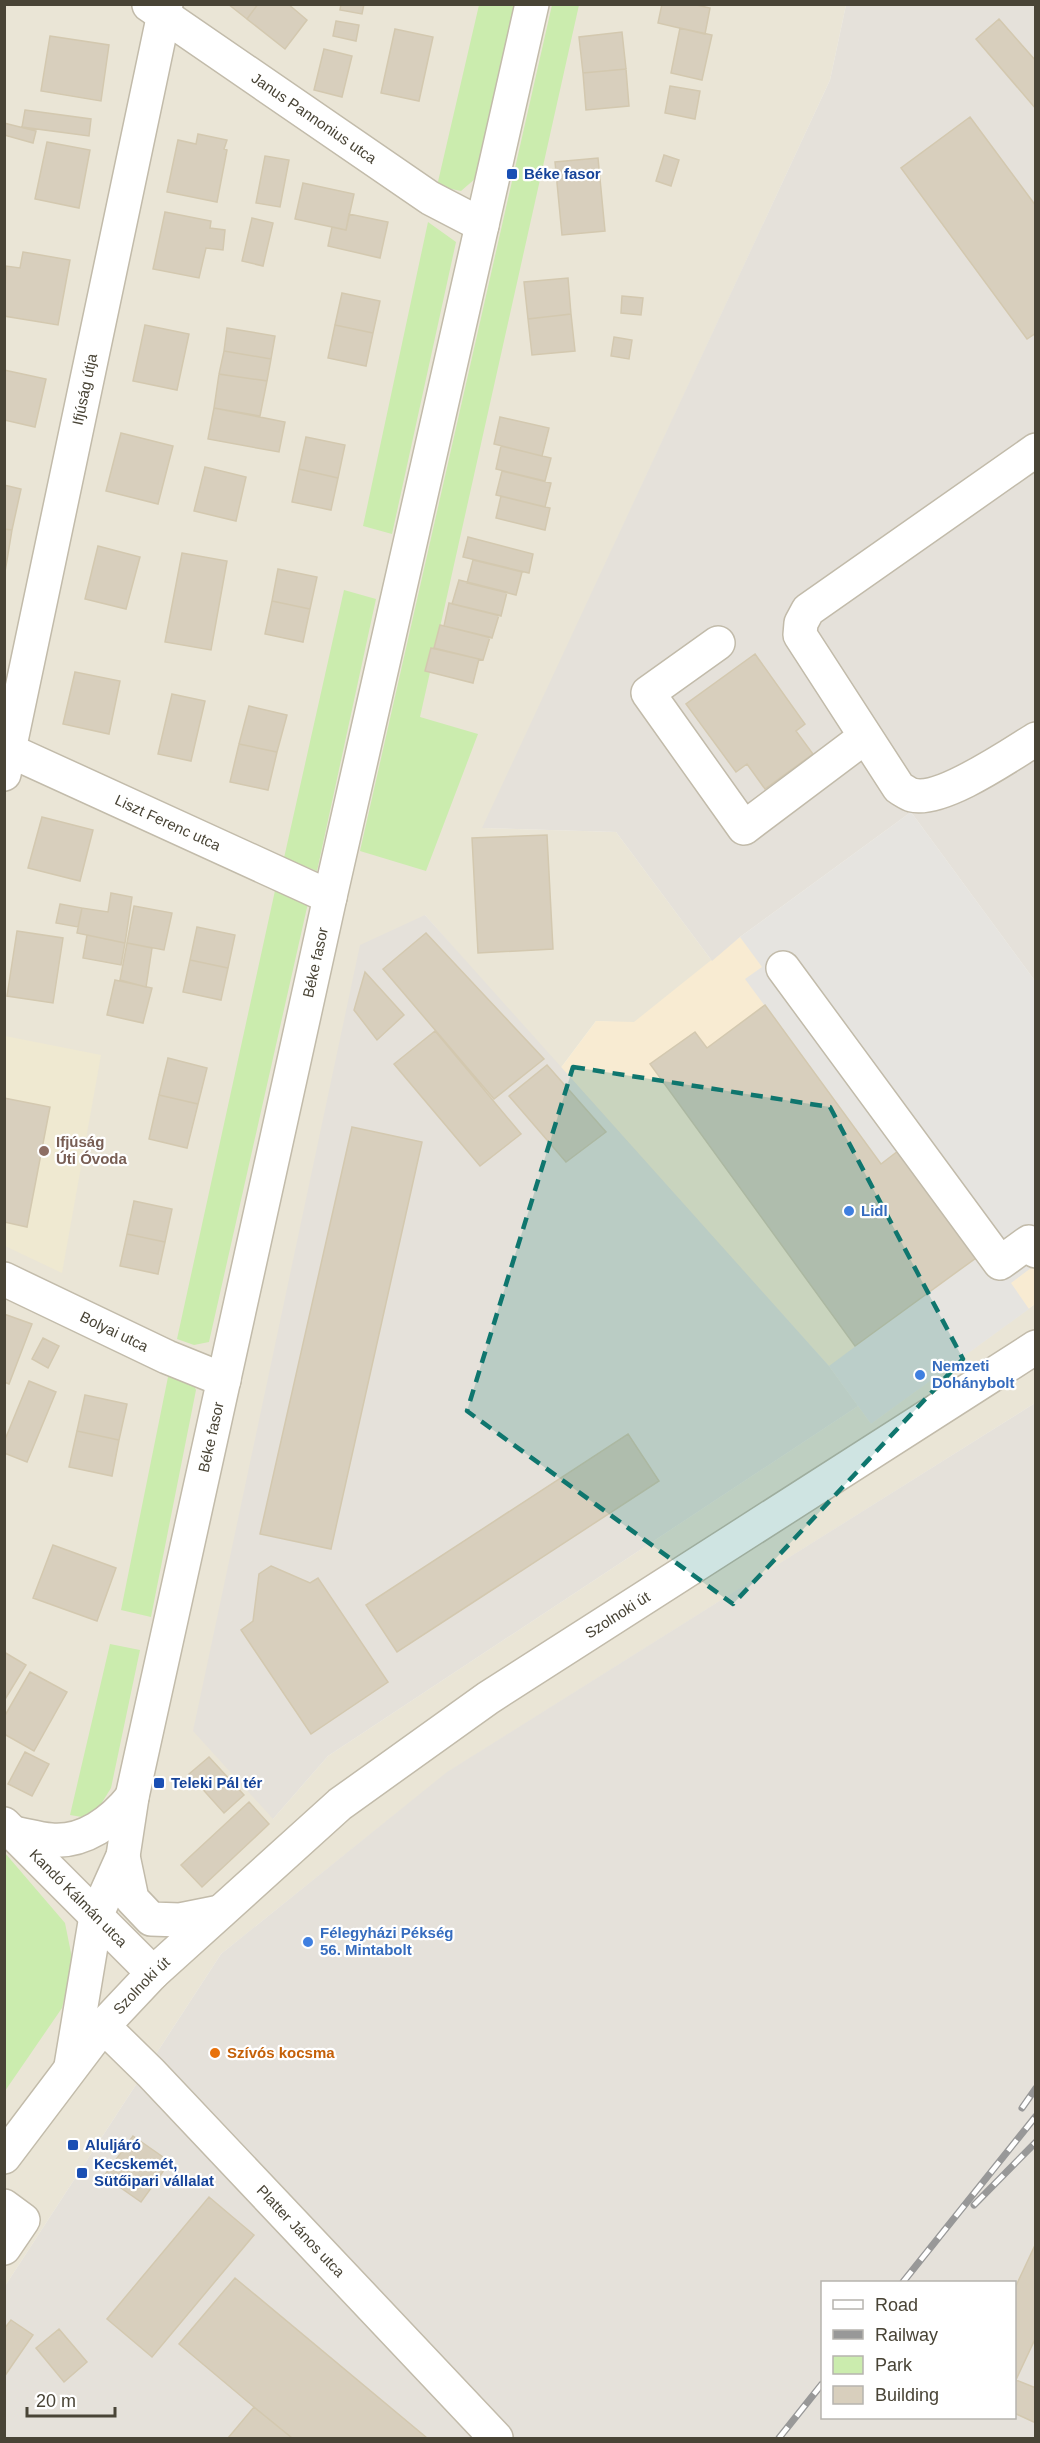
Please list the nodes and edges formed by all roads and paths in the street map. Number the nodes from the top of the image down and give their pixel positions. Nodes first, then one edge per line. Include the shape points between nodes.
1 (532, 4) edge
2 (159, 8) edge
3 (482, 225) junction
4 (1035, 450) edge
5 (718, 643) dead end
6 (865, 737) junction
7 (1035, 739) edge
8 (6, 757) edge
9 (330, 897) junction
10 (783, 968) dead end
11 (1035, 1251) edge
12 (4, 1279) edge
13 (1035, 1347) edge
14 (224, 1380) junction
15 (132, 1797) junction
16 (9, 1828) edge
17 (123, 1856) junction
18 (220, 1912) junction
19 (96, 1916) junction
20 (151, 1918) junction
21 (153, 1973) junction
22 (103, 2026) junction
23 (71, 2067) junction
24 (4, 2157) edge
25 (4, 2206) edge
26 (4, 2248) edge
27 (496, 2439) edge

1 - 3 street, Béke fasor
2 - 3 street, Janus Pannonius utca via 430,198
2 - 8 street, Ifjúság útja
3 - 9 street, Béke fasor
4 - 6 street via 808,610 801,623 804,645
5 - 6 street via 648,693 744,828
6 - 7 street via 899,789 914,796 971,779
8 - 9 street, Liszt Ferenc utca
9 - 14 street, Béke fasor
10 - 11 street via 1000,1263 1029,1242
12 - 14 street, Bolyai utca
13 - 18 street, Szolnoki út via 414,1749 340,1804
14 - 15 street, Béke fasor
15 - 16 street via 100,1828 69,1838 52,1841
15 - 17 street, Béke fasor
16 - 19 street, Kandó Kálmán utca
17 - 19 street, Béke fasor
17 - 20 street via 132,1899
18 - 20 street via 180,1920
18 - 21 street, Szolnoki út
19 - 20 street
19 - 21 street, Kandó Kálmán utca
19 - 23 street, Szolnoki út
21 - 22 street, Szolnoki út
22 - 23 street, Szolnoki út
22 - 27 street, Platter János utca
23 - 24 street, Szolnoki út
25 - 26 street via 23,2220

